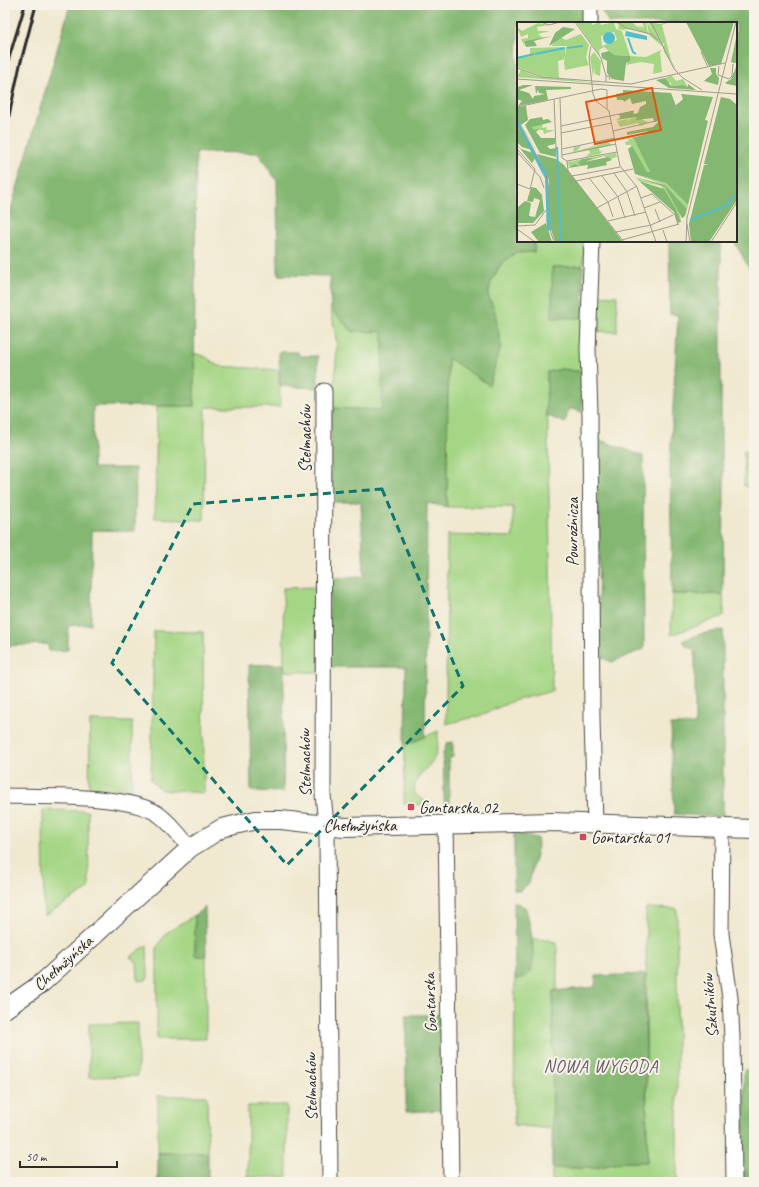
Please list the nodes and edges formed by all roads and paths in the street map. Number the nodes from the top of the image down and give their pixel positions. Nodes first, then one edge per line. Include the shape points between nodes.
1 (590, 5) edge
2 (590, 22) edge
3 (592, 242) edge
4 (324, 391) dead end
5 (5, 796) edge
6 (446, 823) junction
7 (595, 823) junction
8 (326, 826) junction
9 (722, 828) junction
10 (754, 829) edge
11 (190, 848) junction
12 (5, 1009) edge
13 (330, 1182) edge
14 (451, 1182) edge
15 (734, 1182) edge

1 - 2 street
3 - 7 street, Powroźnicza via 588,349
4 - 8 street, Stelmachów via 323,794
5 - 11 street via 135,804 162,817
6 - 7 street, Chełmżyńska
6 - 8 street, Chełmżyńska
6 - 14 street, Gontarska
7 - 9 street, Chełmżyńska
8 - 11 street, Chełmżyńska via 277,820 246,821 214,832
8 - 13 street, Stelmachów
9 - 10 street, Chełmżyńska
9 - 15 street, Szkutników via 721,934 730,998
11 - 12 street, Chełmżyńska via 42,983

